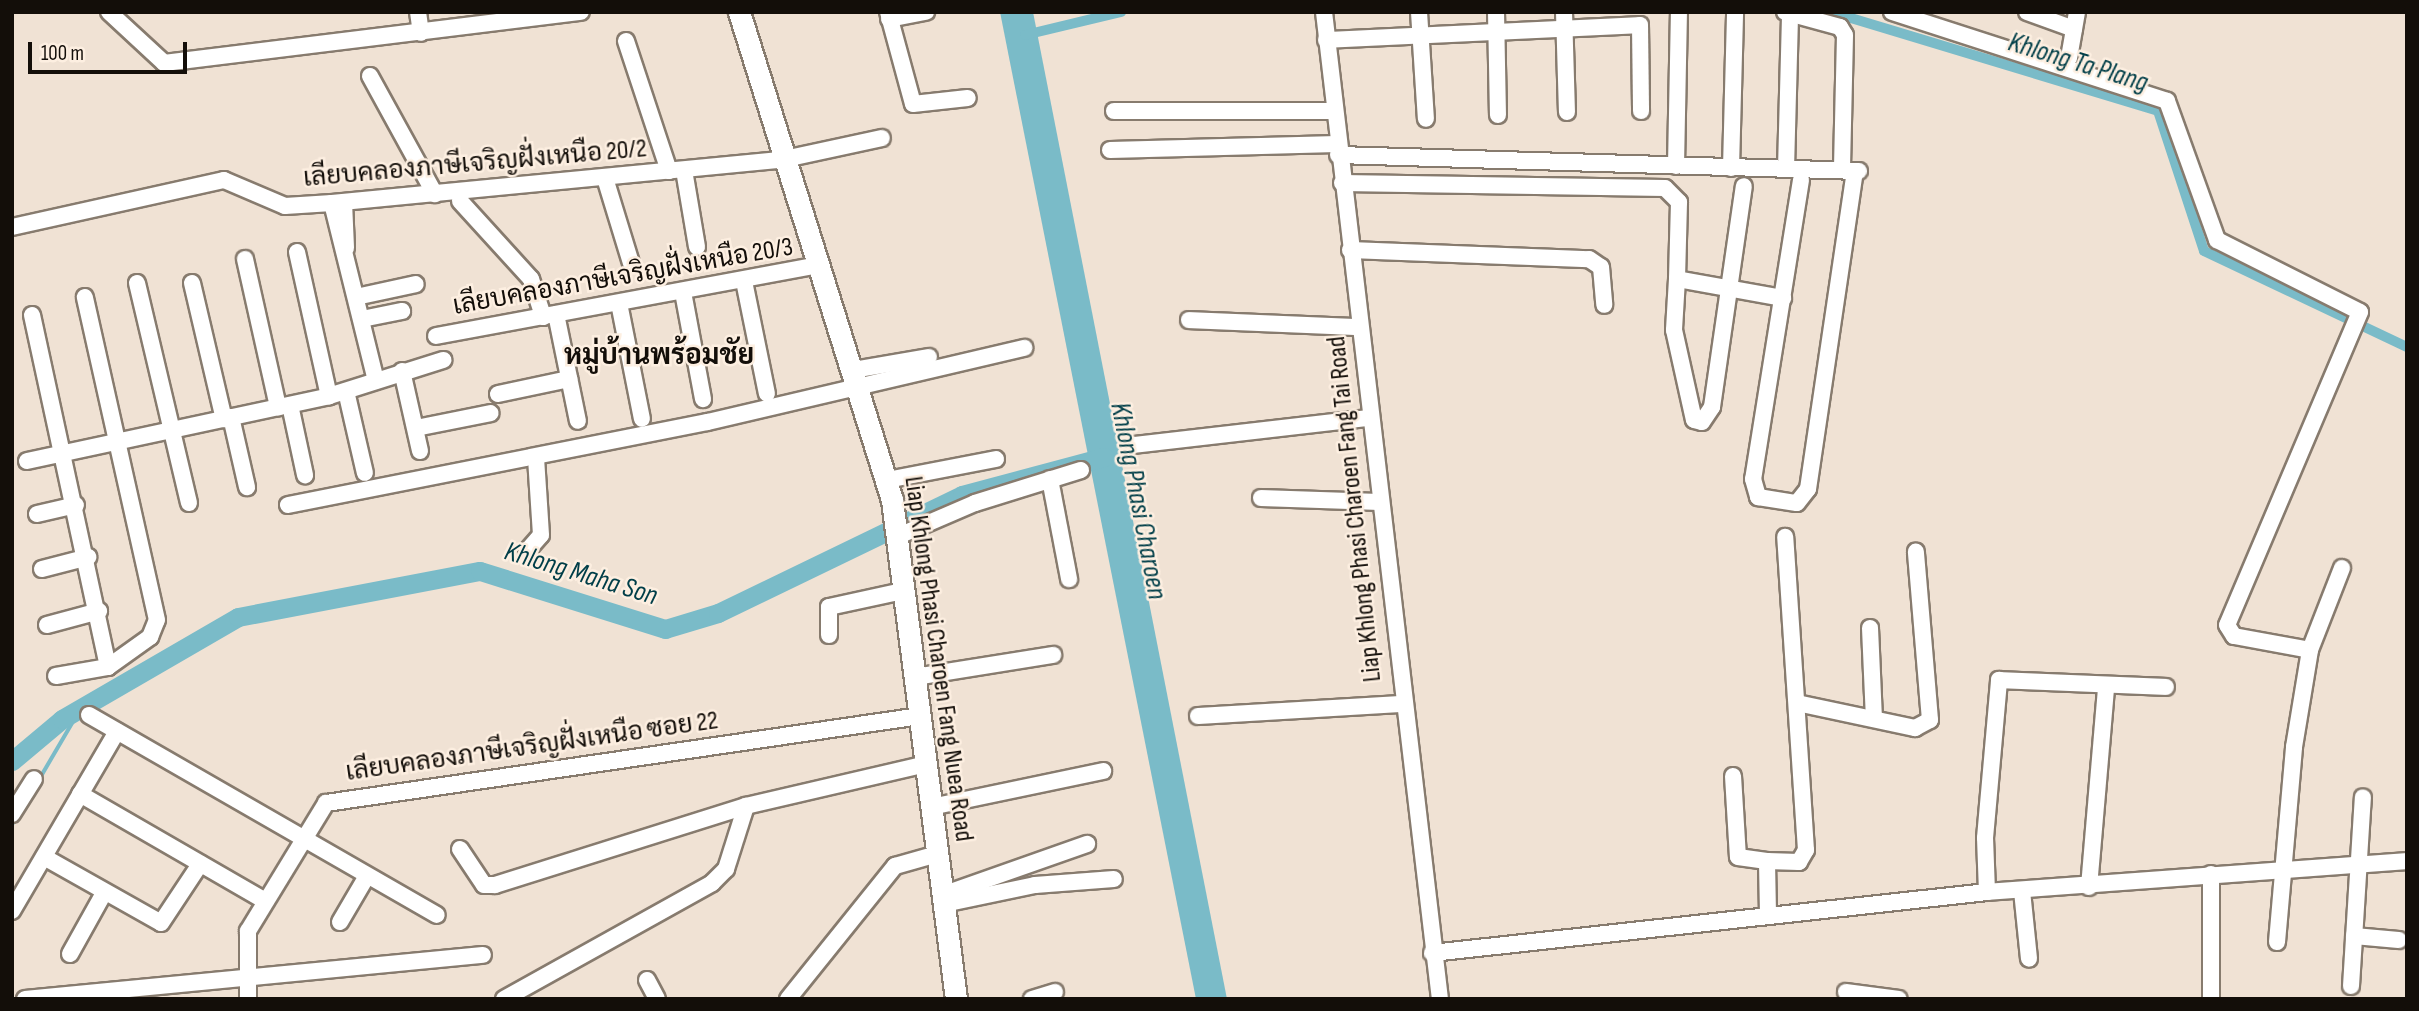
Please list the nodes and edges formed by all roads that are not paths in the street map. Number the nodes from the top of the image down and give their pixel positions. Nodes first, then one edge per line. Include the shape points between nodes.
1 (109, 12) edge
2 (418, 12) edge
3 (581, 12) edge
4 (739, 12) edge
5 (926, 12) edge
6 (1324, 12) edge
7 (1419, 12) edge
8 (1496, 12) edge
9 (1679, 12) edge
10 (1735, 12) edge
11 (1892, 12) edge
12 (2026, 12) edge
13 (2077, 12) edge
14 (1788, 13) edge
15 (888, 15) edge
16 (1640, 18) edge
17 (1564, 20) edge
18 (2074, 29) junction
19 (1496, 32) junction
20 (421, 33) junction
21 (1420, 35) junction
22 (1326, 40) junction
23 (626, 41) dead end
24 (2069, 58) dead end
25 (370, 76) dead end
26 (968, 98) dead end
27 (1114, 111) dead end
28 (1333, 111) junction
29 (1641, 111) dead end
30 (1567, 112) dead end
31 (1499, 115) dead end
32 (1426, 119) dead end
33 (882, 138) dead end
34 (1110, 150) dead end
35 (1338, 150) junction
36 (785, 159) junction
37 (1676, 166) junction
38 (1731, 168) junction
39 (1786, 169) junction
40 (677, 171) junction
41 (1852, 171) junction
42 (606, 177) junction
43 (1801, 180) dead end
44 (1342, 183) junction
45 (1744, 186) dead end
46 (435, 194) junction
47 (460, 201) dead end
48 (338, 203) junction
49 (12, 227) edge
50 (697, 247) dead end
51 (1350, 250) junction
52 (297, 252) dead end
53 (245, 258) dead end
54 (631, 263) dead end
55 (819, 265) junction
56 (1676, 279) junction
57 (744, 281) junction
58 (137, 283) dead end
59 (192, 283) dead end
60 (416, 284) dead end
61 (1728, 289) junction
62 (683, 292) junction
63 (85, 297) dead end
64 (356, 297) junction
65 (1783, 298) junction
66 (619, 303) junction
67 (1604, 305) dead end
68 (402, 311) dead end
69 (32, 314) dead end
70 (549, 315) junction
71 (362, 319) junction
72 (1189, 320) dead end
73 (1359, 327) junction
74 (436, 336) dead end
75 (1024, 348) dead end
76 (929, 357) dead end
77 (443, 360) dead end
78 (402, 371) junction
79 (855, 377) junction
80 (569, 379) junction
81 (376, 381) junction
82 (346, 391) junction
83 (498, 394) dead end
84 (767, 394) dead end
85 (329, 396) junction
86 (703, 400) dead end
87 (284, 406) junction
88 (491, 413) dead end
89 (228, 418) junction
90 (1369, 418) junction
91 (642, 419) dead end
92 (578, 421) dead end
93 (416, 428) junction
94 (172, 431) junction
95 (118, 442) junction
96 (1133, 445) dead end
97 (420, 452) dead end
98 (64, 453) junction
99 (536, 458) junction
100 (996, 459) dead end
101 (27, 461) dead end
102 (1081, 470) dead end
103 (365, 473) dead end
104 (305, 475) dead end
105 (1050, 479) junction
106 (247, 487) dead end
107 (890, 490) junction
108 (1261, 498) dead end
109 (1379, 502) junction
110 (189, 503) dead end
111 (76, 505) junction
112 (288, 505) dead end
113 (37, 514) dead end
114 (896, 535) junction
115 (1785, 537) dead end
116 (527, 551) dead end
117 (1916, 552) dead end
118 (88, 558) junction
119 (2342, 568) dead end
120 (41, 569) dead end
121 (1069, 579) dead end
122 (903, 591) junction
123 (99, 611) junction
124 (47, 625) dead end
125 (1870, 628) dead end
126 (829, 635) dead end
127 (2310, 650) junction
128 (1053, 655) dead end
129 (108, 667) junction
130 (56, 676) dead end
131 (915, 677) junction
132 (2106, 687) junction
133 (2166, 687) dead end
134 (1797, 703) junction
135 (1401, 704) junction
136 (89, 715) dead end
137 (920, 716) junction
138 (1198, 716) dead end
139 (1874, 719) junction
140 (117, 731) junction
141 (926, 764) junction
142 (1103, 771) dead end
143 (1733, 776) dead end
144 (34, 779) dead end
145 (80, 794) junction
146 (2363, 797) dead end
147 (746, 806) junction
148 (931, 807) junction
149 (12, 814) edge
150 (302, 838) junction
151 (1087, 844) dead end
152 (460, 849) dead end
153 (937, 854) junction
154 (44, 857) junction
155 (1767, 861) junction
156 (2407, 861) edge
157 (200, 864) junction
158 (2358, 864) junction
159 (2284, 867) junction
160 (2211, 874) junction
161 (367, 876) junction
162 (1114, 879) dead end
163 (2089, 887) junction
164 (2022, 891) junction
165 (1987, 892) junction
166 (104, 893) junction
167 (943, 899) junction
168 (265, 901) junction
169 (12, 911) edge
170 (1768, 914) junction
171 (438, 915) dead end
172 (340, 922) dead end
173 (2354, 936) junction
174 (2399, 940) dead end
175 (2277, 942) dead end
176 (1432, 953) junction
177 (70, 954) dead end
178 (483, 955) dead end
179 (2029, 959) dead end
180 (246, 978) junction
181 (647, 981) dead end
182 (2351, 986) dead end
183 (1055, 992) dead end
184 (1846, 992) dead end
185 (953, 998) edge
186 (25, 999) edge
187 (248, 999) edge
188 (504, 999) edge
189 (657, 999) edge
190 (788, 999) edge
191 (1032, 999) edge
192 (1440, 999) edge
193 (1899, 999) edge
194 (2211, 999) edge

1 - 20 street via 156,58 175,61
2 - 20 street
3 - 20 street
4 - 36 main road, Liap Khlong Phasi Charoen Fang Nuea Road
5 - 15 street
6 - 22 street, Liap Khlong Phasi Charoen Fang Tai Road
7 - 21 street
8 - 19 street
9 - 37 street
10 - 38 street
11 - 127 street via 2167,101 2217,240 2359,320 2227,625 2234,636
12 - 18 street
13 - 18 street
14 - 39 street
14 - 41 street via 1840,27 1845,35
15 - 26 street via 914,104
16 - 17 street
16 - 29 street
17 - 19 street
17 - 30 street
18 - 24 street
19 - 21 street
19 - 31 street
21 - 22 street
21 - 32 street
22 - 28 street, Liap Khlong Phasi Charoen Fang Tai Road
23 - 40 street
25 - 46 street
27 - 28 street
28 - 35 street, Liap Khlong Phasi Charoen Fang Tai Road
33 - 36 street, เลียบคลองภาษีเจริญฝั่งเหนือ 20/2
34 - 35 street
35 - 37 street
35 - 44 street, Liap Khlong Phasi Charoen Fang Tai Road
36 - 40 street, เลียบคลองภาษีเจริญฝั่งเหนือ 20/2
36 - 55 main road, Liap Khlong Phasi Charoen Fang Nuea Road
37 - 38 street
38 - 39 street
39 - 41 street
40 - 42 street, เลียบคลองภาษีเจริญฝั่งเหนือ 20/2
40 - 50 street
41 - 65 street via 1808,489 1797,503 1763,499 1753,489
42 - 46 street, เลียบคลองภาษีเจริญฝั่งเหนือ 20/2
42 - 54 street
43 - 65 street
44 - 51 street, Liap Khlong Phasi Charoen Fang Tai Road
44 - 56 street via 1665,188 1679,202
45 - 61 street
46 - 48 street, เลียบคลองภาษีเจริญฝั่งเหนือ 20/2
47 - 70 street via 531,279
48 - 49 street, เลียบคลองภาษีเจริญฝั่งเหนือ 20/2 via 285,206 224,180
48 - 64 street
51 - 67 street via 1598,261
51 - 73 street, Liap Khlong Phasi Charoen Fang Tai Road
52 - 85 street
53 - 87 street
55 - 57 street, เลียบคลองภาษีเจริญฝั่งเหนือ 20/3
55 - 79 main road, Liap Khlong Phasi Charoen Fang Nuea Road
56 - 61 street
56 - 61 street via 1674,330 1697,422 1712,407
57 - 62 street, เลียบคลองภาษีเจริญฝั่งเหนือ 20/3
57 - 84 street
58 - 94 street
59 - 89 street
60 - 64 street
61 - 65 street
62 - 66 street, เลียบคลองภาษีเจริญฝั่งเหนือ 20/3
62 - 86 street
63 - 95 street
64 - 71 street
66 - 70 street, เลียบคลองภาษีเจริญฝั่งเหนือ 20/3
66 - 91 street
68 - 71 street
69 - 98 street
70 - 74 street, เลียบคลองภาษีเจริญฝั่งเหนือ 20/3
70 - 80 street
71 - 81 street
72 - 73 street
73 - 90 street, Liap Khlong Phasi Charoen Fang Tai Road
75 - 79 street
76 - 79 street
77 - 78 street
78 - 81 street
78 - 93 street
79 - 99 street
79 - 107 main road, Liap Khlong Phasi Charoen Fang Nuea Road
80 - 83 street
80 - 92 street
81 - 82 street
82 - 85 street
82 - 103 street
85 - 87 street
87 - 89 street
87 - 104 street
88 - 93 street
89 - 94 street
89 - 106 street
90 - 96 street
90 - 109 street, Liap Khlong Phasi Charoen Fang Tai Road
93 - 97 street
94 - 95 street
94 - 110 street
95 - 98 street
95 - 129 street via 157,620 150,637
98 - 101 street
98 - 111 street
99 - 112 street
99 - 116 street via 541,536
100 - 107 street
102 - 105 street
105 - 114 street
105 - 121 street
107 - 114 main road, Liap Khlong Phasi Charoen Fang Nuea Road
108 - 109 street
109 - 135 street, Liap Khlong Phasi Charoen Fang Tai Road
111 - 113 street
111 - 118 street
114 - 122 main road, Liap Khlong Phasi Charoen Fang Nuea Road
115 - 134 street
117 - 139 street via 1930,720 1915,728
118 - 120 street
118 - 123 street
119 - 127 street
122 - 126 street via 829,607
122 - 131 main road, Liap Khlong Phasi Charoen Fang Nuea Road
123 - 124 street
123 - 129 street
125 - 139 street
127 - 159 street
128 - 131 street
129 - 130 street
131 - 137 main road, Liap Khlong Phasi Charoen Fang Nuea Road
132 - 133 street
132 - 163 street
132 - 165 street via 1999,680 1985,838
134 - 139 street
134 - 155 street via 1806,850 1799,862
135 - 138 street
135 - 176 street, Liap Khlong Phasi Charoen Fang Tai Road
136 - 140 street
137 - 141 main road, Liap Khlong Phasi Charoen Fang Nuea Road
137 - 150 street, เลียบคลองภาษีเจริญฝั่งเหนือ ซอย 22 via 331,801
140 - 145 street
140 - 150 street
141 - 147 street
141 - 148 main road, Liap Khlong Phasi Charoen Fang Nuea Road
142 - 148 street
143 - 155 street via 1738,857
144 - 149 street
145 - 154 street
145 - 157 street
146 - 158 street
147 - 152 street via 495,885 484,884
147 - 188 street via 726,869 712,883
148 - 153 main road, Liap Khlong Phasi Charoen Fang Nuea Road
150 - 161 street
150 - 168 street, เลียบคลองภาษีเจริญฝั่งเหนือ ซอย 22
151 - 167 street
153 - 167 main road, Liap Khlong Phasi Charoen Fang Nuea Road
153 - 190 street via 895,866
154 - 166 street
154 - 169 street
155 - 170 street
156 - 158 street
157 - 166 street via 161,923
157 - 168 street
158 - 159 street
158 - 173 street
159 - 160 street
159 - 175 street
160 - 163 street
160 - 194 street
161 - 171 street
161 - 172 street
162 - 167 street
163 - 164 street
164 - 165 street
164 - 179 street
165 - 170 street
166 - 177 street
167 - 185 main road, Liap Khlong Phasi Charoen Fang Nuea Road
168 - 180 street, เลียบคลองภาษีเจริญฝั่งเหนือ ซอย 22 via 246,938
170 - 176 street
173 - 174 street
173 - 182 street
176 - 192 street, Liap Khlong Phasi Charoen Fang Tai Road
178 - 180 street
180 - 186 street
180 - 187 street, เลียบคลองภาษีเจริญฝั่งเหนือ ซอย 22
181 - 189 street
183 - 191 street
184 - 193 street

